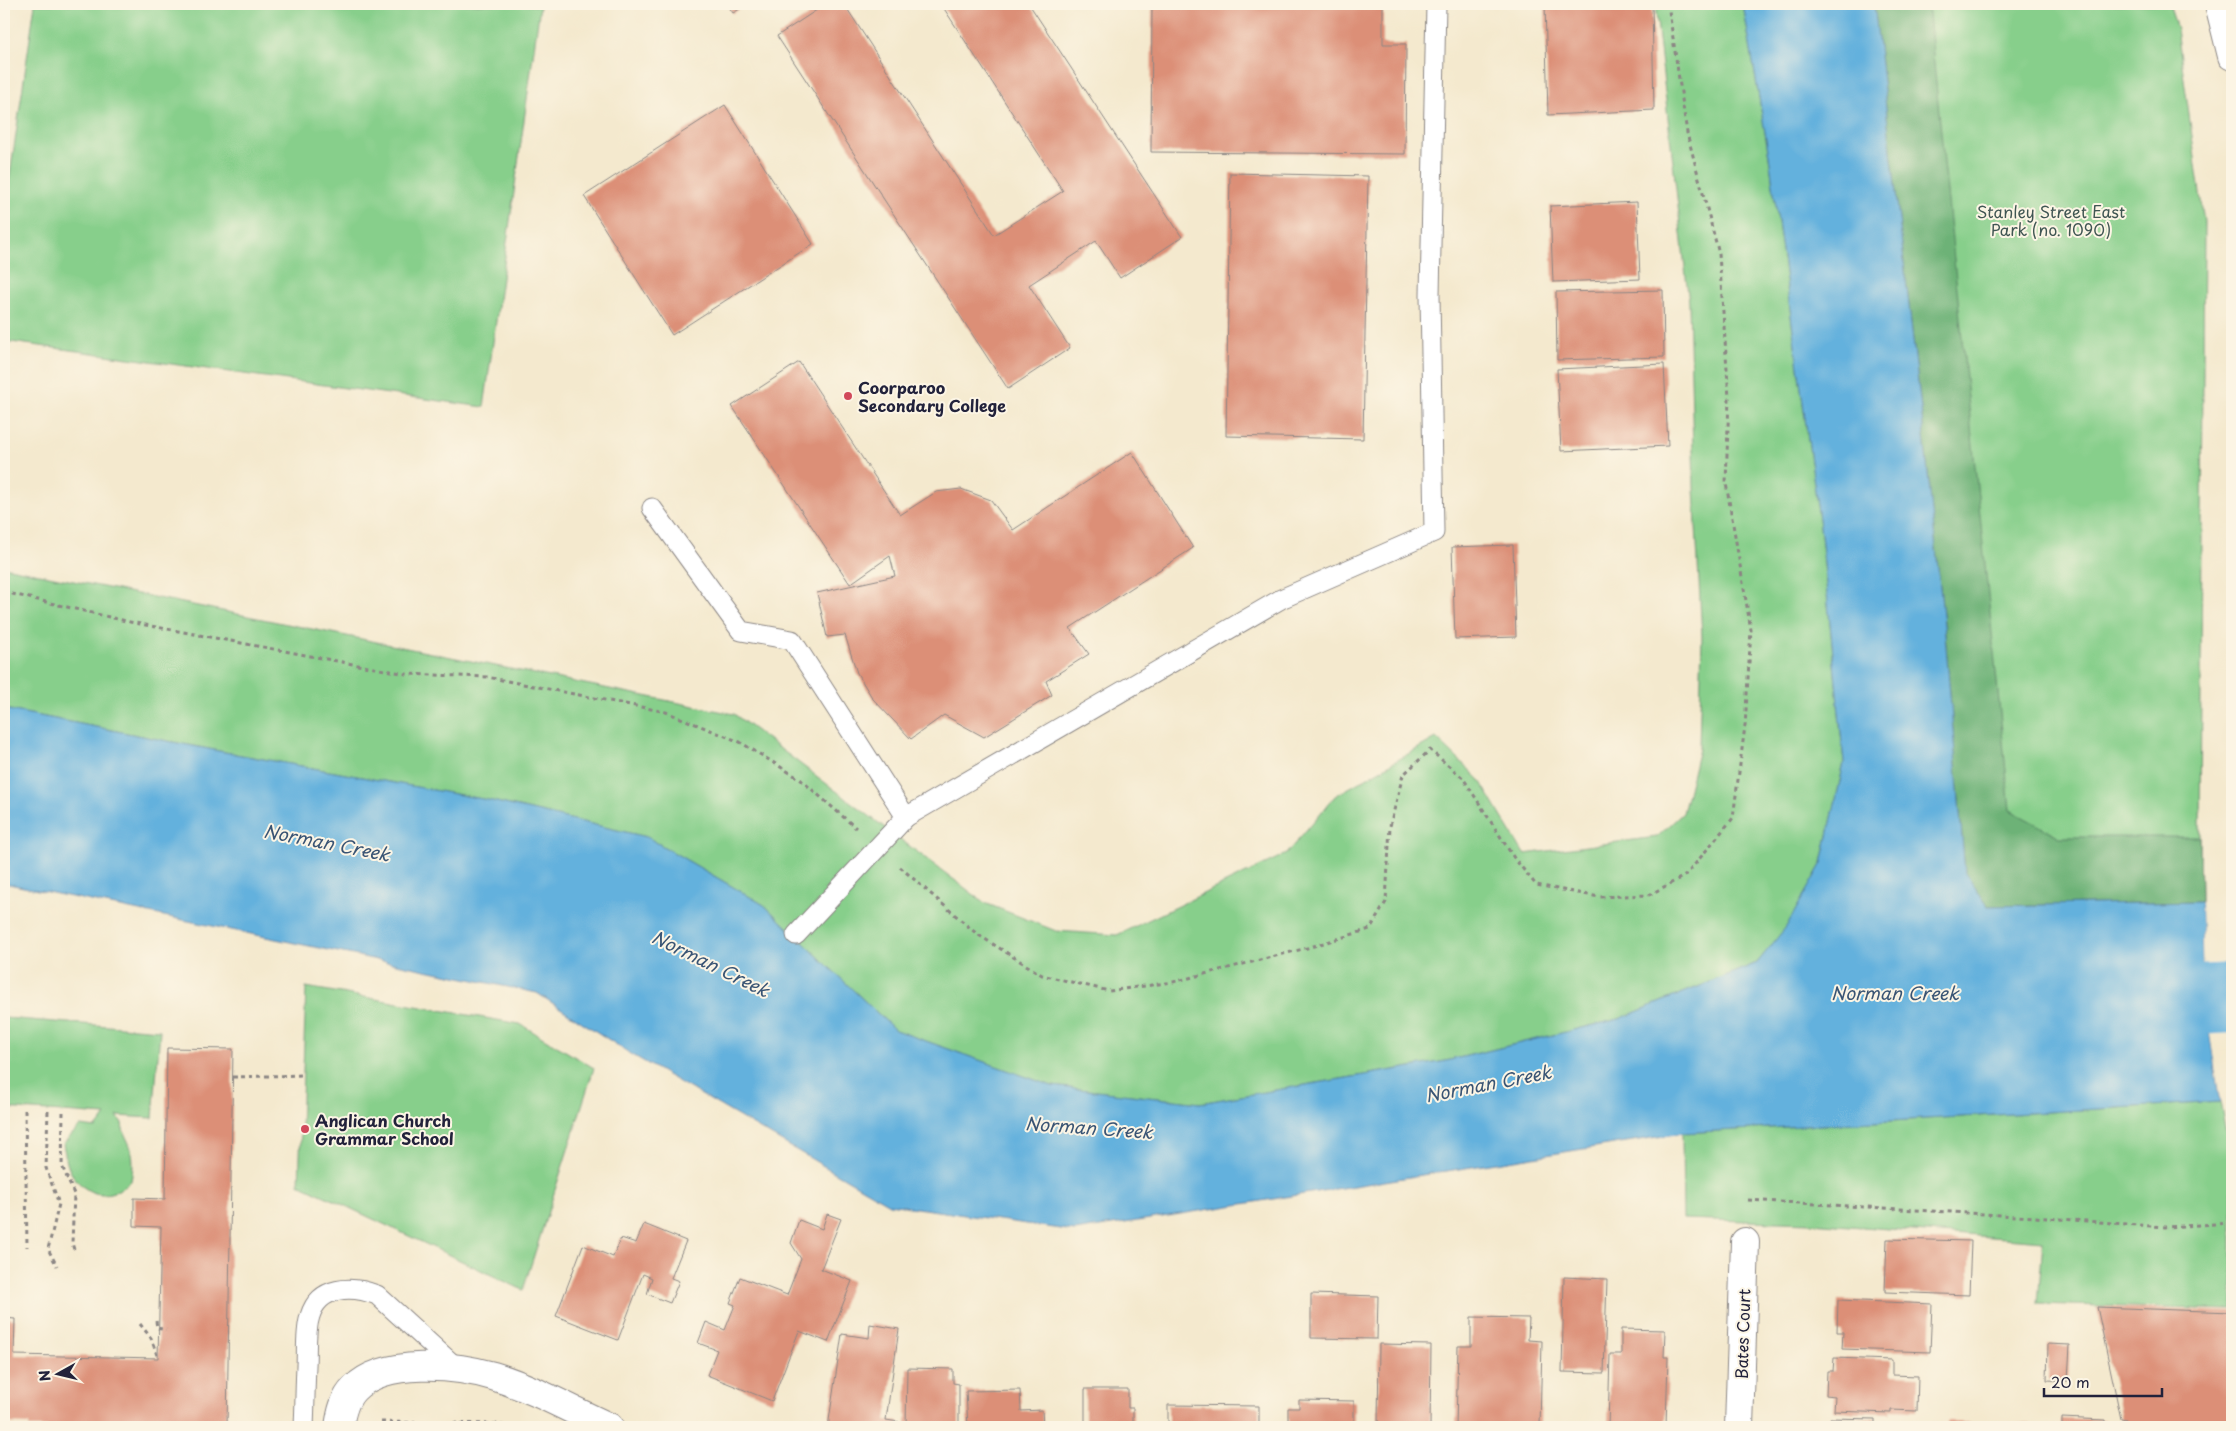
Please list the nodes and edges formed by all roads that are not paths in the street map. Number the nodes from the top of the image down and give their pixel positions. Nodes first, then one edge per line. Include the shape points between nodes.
1 (1436, 4) edge
2 (2219, 4) edge
3 (2232, 56) edge
4 (652, 508) dead end
5 (906, 817) junction
6 (796, 935) dead end
7 (1745, 1242) dead end
8 (458, 1369) junction
9 (340, 1425) edge
10 (304, 1427) edge
11 (609, 1427) edge
12 (1739, 1427) edge

1 - 5 lane via 1430,295 1434,532 1281,599
2 - 3 street
4 - 5 lane via 741,630 792,640
5 - 6 lane
7 - 12 street, Bates Court
8 - 9 street via 394,1370 370,1378 357,1386 344,1403
8 - 10 lane via 377,1296 363,1290 333,1291 318,1301 309,1318
8 - 11 street via 519,1386

